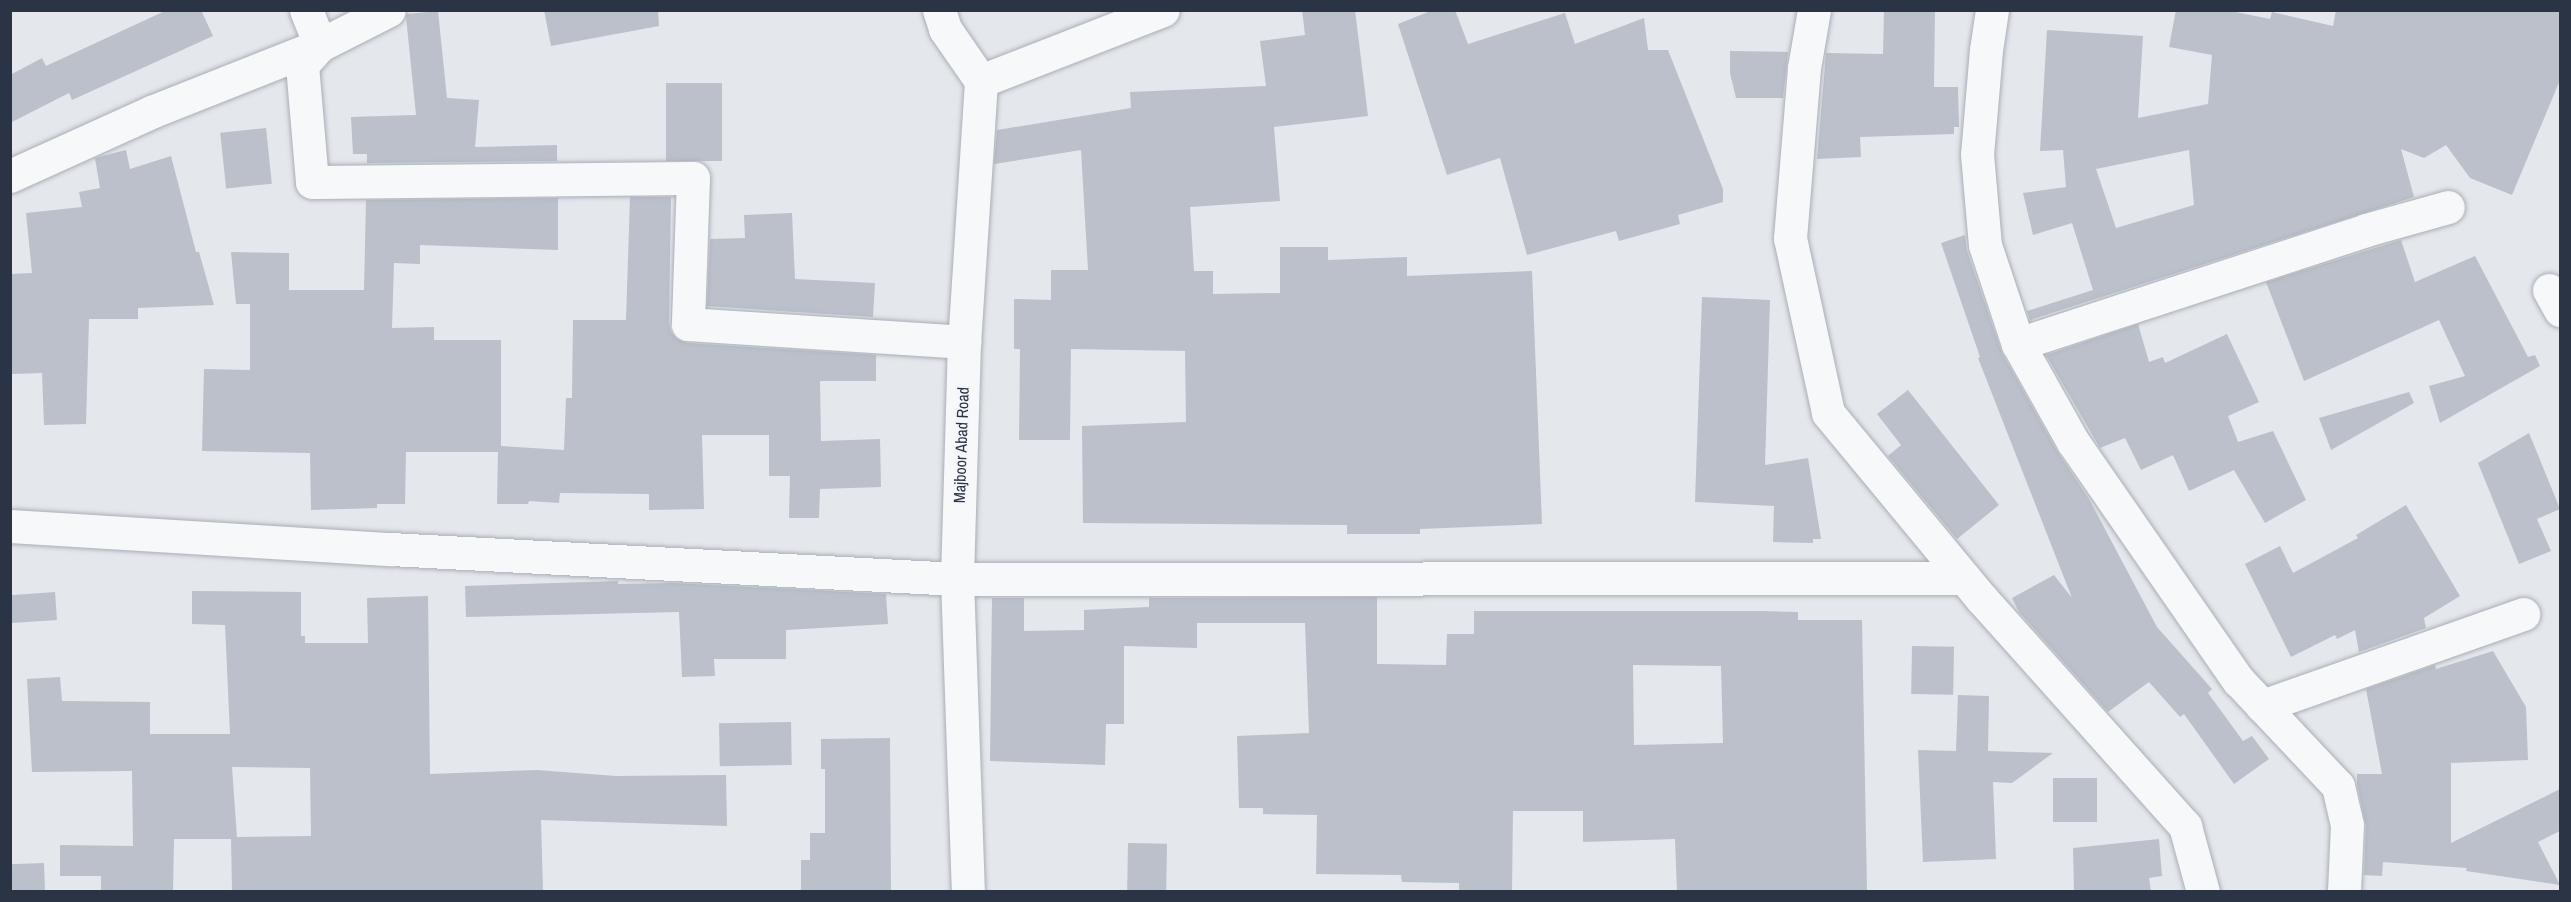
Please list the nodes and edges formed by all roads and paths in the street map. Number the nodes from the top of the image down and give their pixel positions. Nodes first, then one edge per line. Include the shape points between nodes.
1 (306, 10) edge
2 (389, 10) edge
3 (939, 10) edge
4 (1163, 10) edge
5 (1814, 10) edge
6 (1992, 10) edge
7 (320, 45) junction
8 (981, 81) junction
9 (10, 176) edge
10 (2448, 207) dead end
11 (964, 342) junction
12 (2018, 344) junction
13 (10, 526) edge
14 (1964, 578) junction
15 (957, 579) junction
16 (2523, 614) dead end
17 (2262, 706) junction
18 (968, 891) edge
19 (2203, 891) edge
20 (2344, 891) edge

1 - 7 street
2 - 7 street
3 - 8 street via 945,29
4 - 8 street
5 - 14 street via 1804,68 1790,237 1828,413
6 - 12 street via 1977,154 1985,245
7 - 9 street via 151,112
7 - 11 street via 302,65 312,182 693,178 688,324
8 - 11 street, Majboor Abad Road
10 - 12 street
11 - 15 street, Majboor Abad Road
12 - 17 street via 2073,442 2238,680
13 - 15 street
14 - 15 street
14 - 19 street via 2185,825
15 - 18 street, Majboor Abad Road
16 - 17 street
17 - 20 street via 2338,786 2347,825

